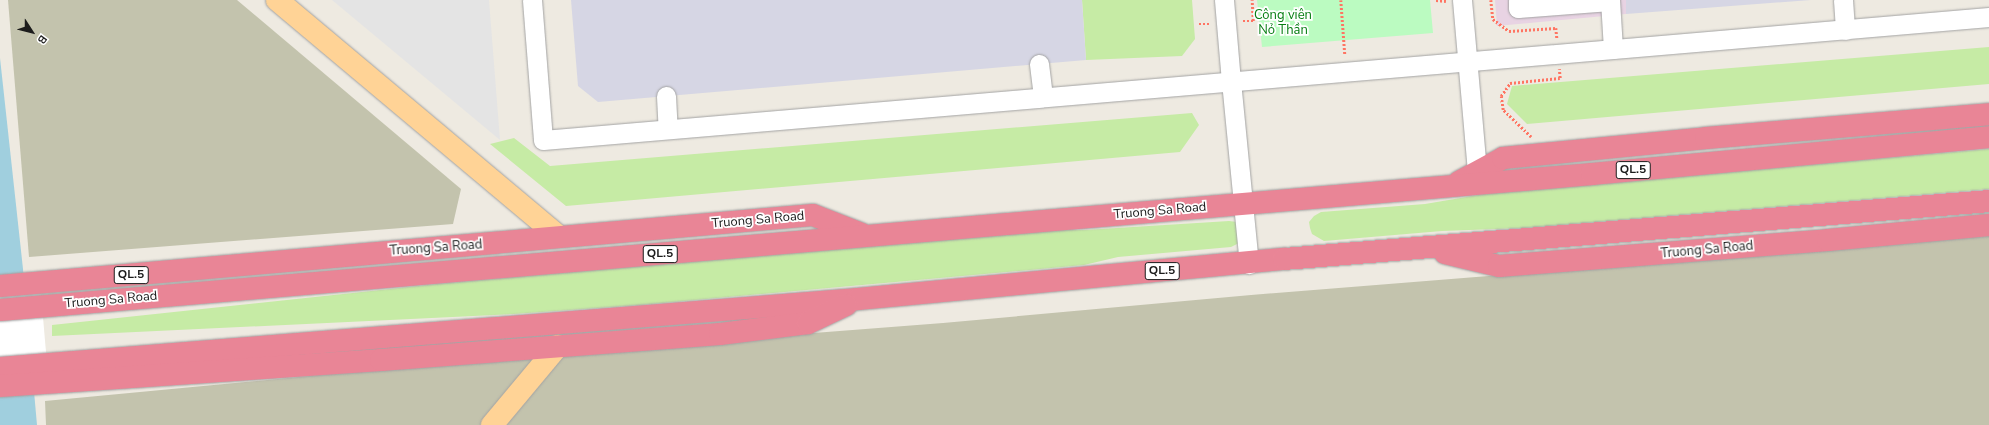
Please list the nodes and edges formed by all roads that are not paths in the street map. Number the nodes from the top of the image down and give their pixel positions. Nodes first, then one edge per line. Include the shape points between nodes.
1 (277, 0) edge
2 (532, 0) edge
3 (1224, 0) edge
4 (1462, 0) edge
5 (1518, 0) edge
6 (1610, 0) edge
7 (1843, 0) edge
8 (1989, 17) edge
9 (1845, 30) junction
10 (1613, 49) junction
11 (1467, 62) junction
12 (1039, 64) dead end
13 (1231, 82) junction
14 (666, 96) dead end
15 (1043, 97) junction
16 (1989, 114) edge
17 (668, 129) junction
18 (1989, 137) edge
19 (1591, 150) junction
20 (1477, 172) junction
21 (1592, 174) junction
22 (1453, 186) junction
23 (1989, 201) edge
24 (1244, 204) junction
25 (1989, 225) edge
26 (1581, 234) junction
27 (868, 236) junction
28 (559, 237) junction
29 (1426, 248) junction
30 (1583, 260) junction
31 (1249, 264) junction
32 (0, 286) edge
33 (858, 299) junction
34 (0, 310) edge
35 (558, 346) junction
36 (0, 368) edge
37 (47, 373) junction
38 (0, 386) edge
39 (492, 425) edge

1 - 28 main road
2 - 17 street via 542,140
3 - 13 street
4 - 11 street
5 - 6 street via 1518,8
6 - 10 street
7 - 9 street
8 - 9 street
9 - 10 street
10 - 11 street
11 - 13 street
11 - 20 street
12 - 15 street
13 - 15 street
13 - 24 street
14 - 17 street
15 - 17 street
16 - 19 highway, Truong Sa Road / QL.5
18 - 21 highway, Truong Sa Road / QL.5
19 - 20 highway, Truong Sa Road / QL.5 via 1503,158
19 - 21 highway
20 - 22 highway, Truong Sa Road / QL.5
21 - 22 highway, Truong Sa Road / QL.5
22 - 24 highway, Truong Sa Road / QL.5
23 - 26 highway, Truong Sa Road / QL.5
24 - 27 highway, Truong Sa Road / QL.5
24 - 31 street
25 - 30 highway, Truong Sa Road / QL.5
26 - 29 highway, Truong Sa Road / QL.5
26 - 30 highway
27 - 28 highway, Truong Sa Road / QL.5 via 813,215
27 - 34 highway, Truong Sa Road / QL.5
28 - 32 highway, Truong Sa Road / QL.5
29 - 30 highway, Truong Sa Road / QL.5 via 1499,266
29 - 31 highway, Truong Sa Road / QL.5
31 - 33 highway, Truong Sa Road / QL.5
33 - 35 highway, Truong Sa Road / QL.5 via 808,323 720,334
33 - 37 highway, Truong Sa Road / QL.5
35 - 37 highway, Truong Sa Road / QL.5 via 144,377
35 - 39 main road
36 - 37 highway, Truong Sa Road / QL.5
37 - 38 highway, Truong Sa Road / QL.5

